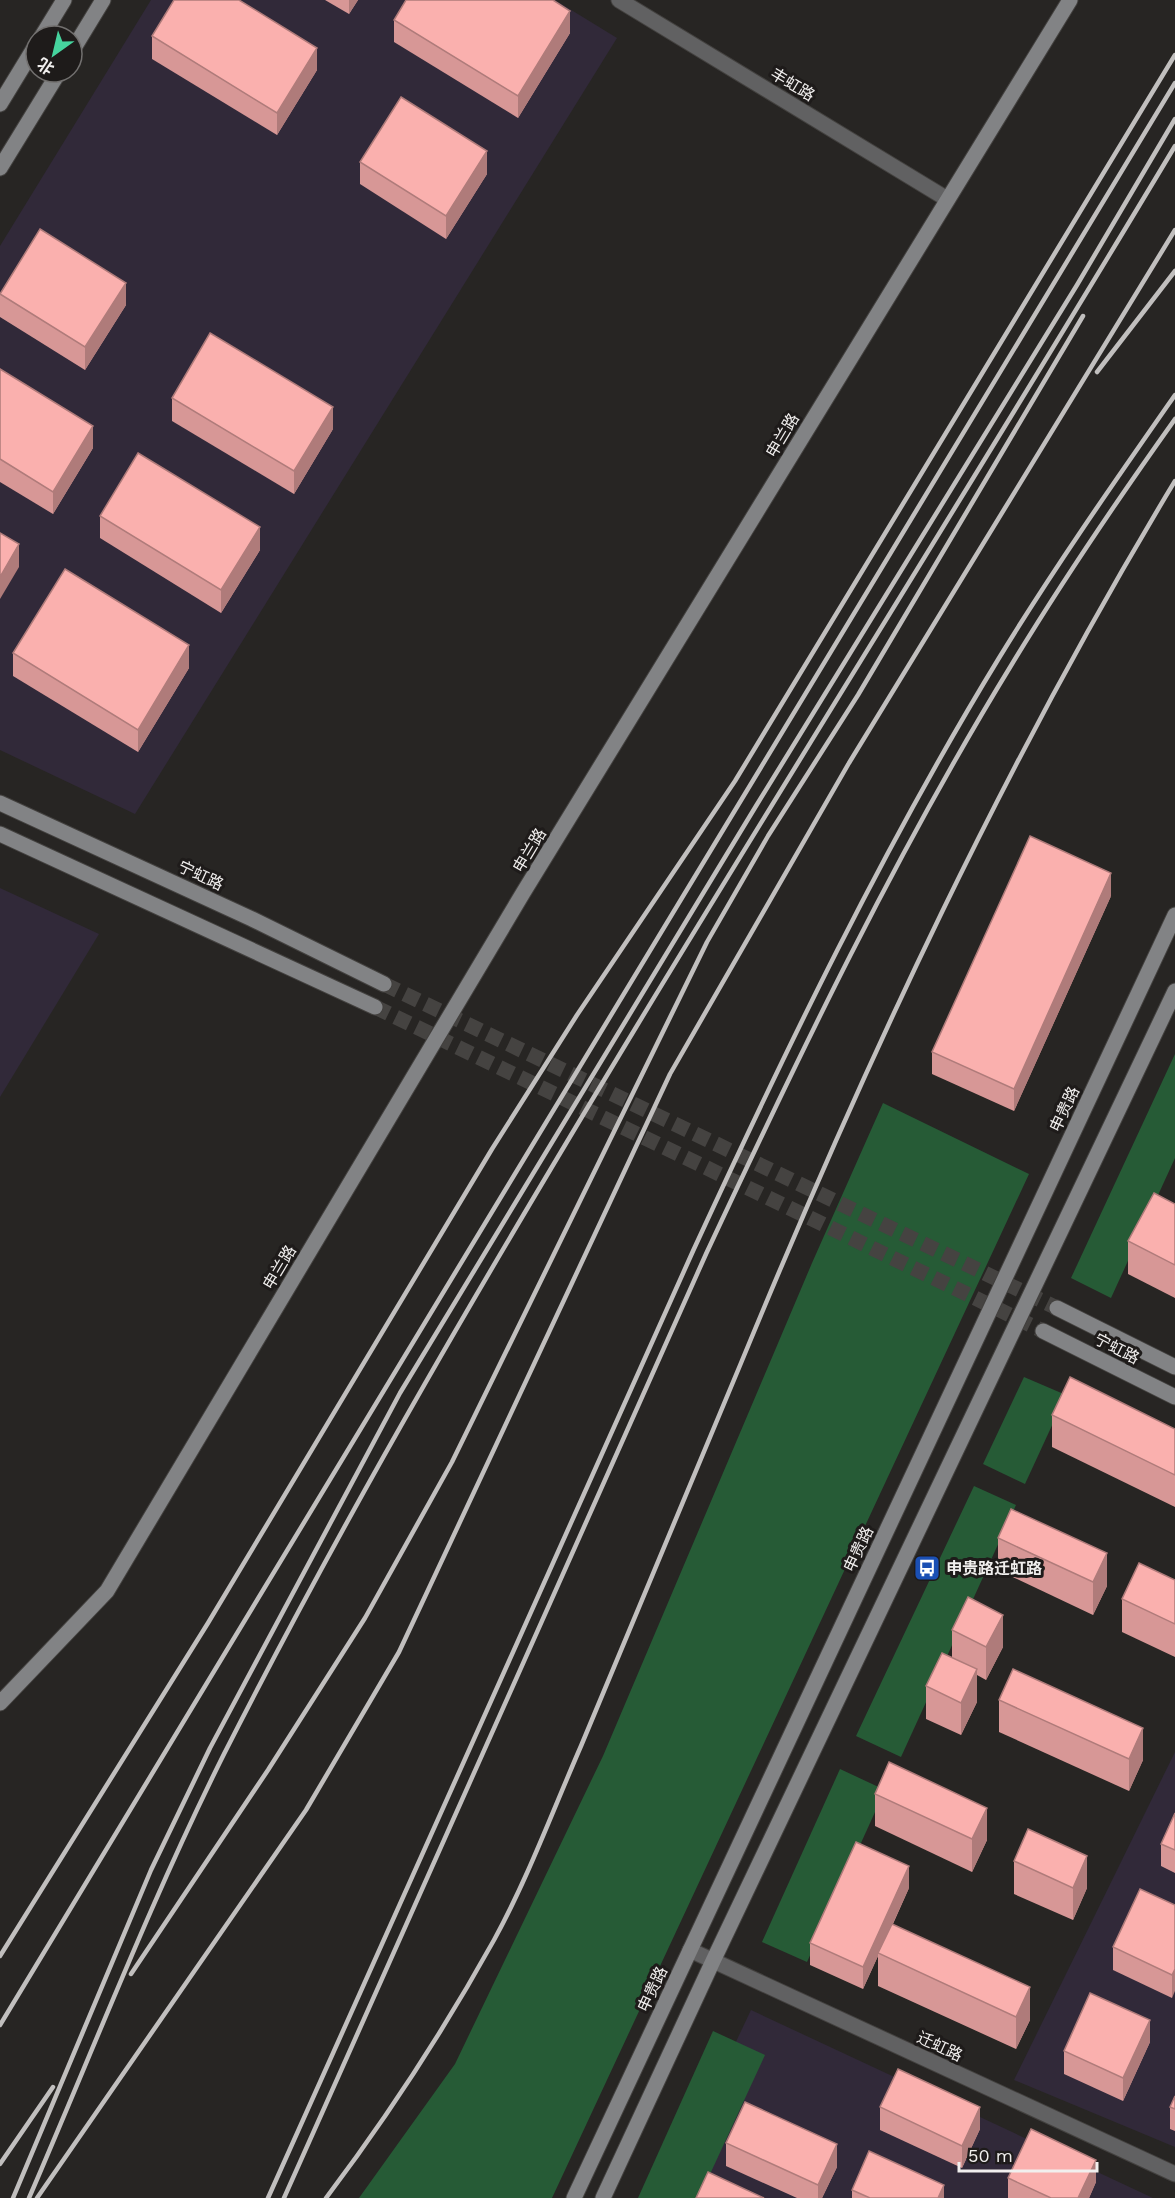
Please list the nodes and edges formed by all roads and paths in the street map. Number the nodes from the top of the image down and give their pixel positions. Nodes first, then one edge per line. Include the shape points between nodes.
1 (64, 0) edge
2 (103, 0) edge
3 (619, 0) edge
4 (1070, 0) edge
5 (49, 24) edge
6 (84, 31) edge
7 (24, 65) edge
8 (52, 84) edge
9 (0, 104) edge
10 (0, 168) edge
11 (947, 199) junction
12 (0, 803) edge
13 (0, 834) edge
14 (1175, 915) edge
15 (384, 984) tunnel mouth
16 (1175, 991) edge
17 (375, 1007) tunnel mouth
18 (1057, 1308) tunnel mouth
19 (1043, 1331) tunnel mouth
20 (1175, 1366) edge
21 (1175, 1397) edge
22 (0, 1703) edge
23 (690, 1950) junction
24 (712, 1961) junction
25 (1175, 2174) edge
26 (574, 2198) edge
27 (603, 2198) edge

1 - 5 main road
2 - 6 main road
3 - 11 street, 丰虹路
4 - 11 main road, 申兰路
7 - 9 main road
8 - 10 main road
11 - 22 main road, 申兰路 via 530,883 107,1591
12 - 15 main road, 宁虹路
13 - 17 main road
14 - 23 main road, 申贵路
16 - 24 main road
18 - 20 main road, 宁虹路
19 - 21 main road, 宁虹路
23 - 24 street, 迁虹路
23 - 26 main road, 申贵路
24 - 25 street, 迁虹路
24 - 27 main road

